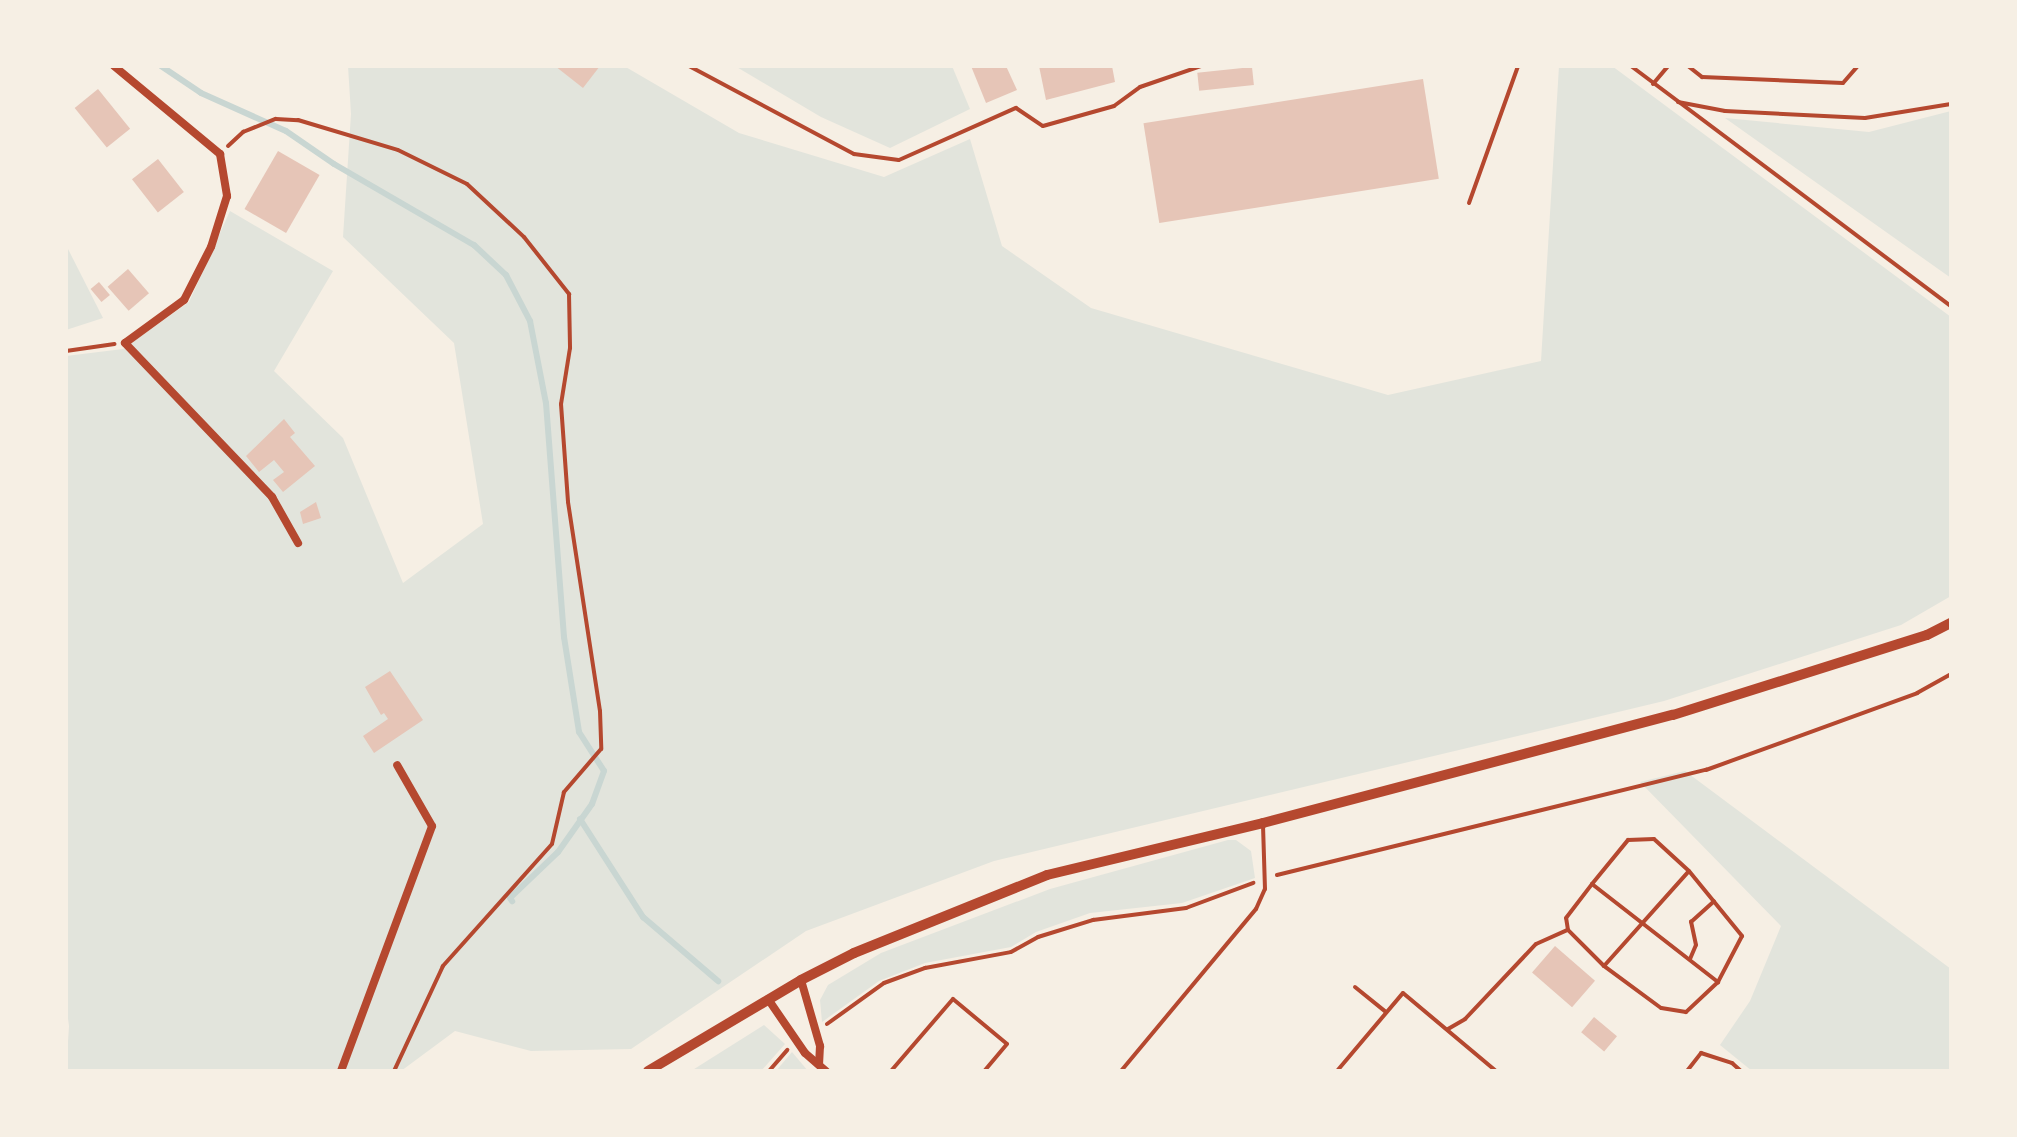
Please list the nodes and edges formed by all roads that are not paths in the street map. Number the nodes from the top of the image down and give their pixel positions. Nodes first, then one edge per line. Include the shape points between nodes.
1 (114, 66) edge
2 (298, 543) dead end
3 (1951, 623) edge
4 (397, 765) dead end
5 (1263, 823) junction
6 (801, 980) junction
7 (768, 999) junction
8 (823, 1067) edge
9 (341, 1071) edge
10 (648, 1071) edge
11 (891, 1071) edge
12 (984, 1071) edge
13 (1121, 1071) edge

1 - 2 street via 220,154 227,196 211,247 184,300 125,343 272,497
3 - 5 street via 1673,715
4 - 9 street via 432,826
5 - 6 street via 1047,875 854,953
5 - 13 lane via 1265,879 1256,909
6 - 7 street
6 - 8 street
7 - 8 street via 805,1053
7 - 10 street
11 - 12 lane via 953,999 1007,1044

